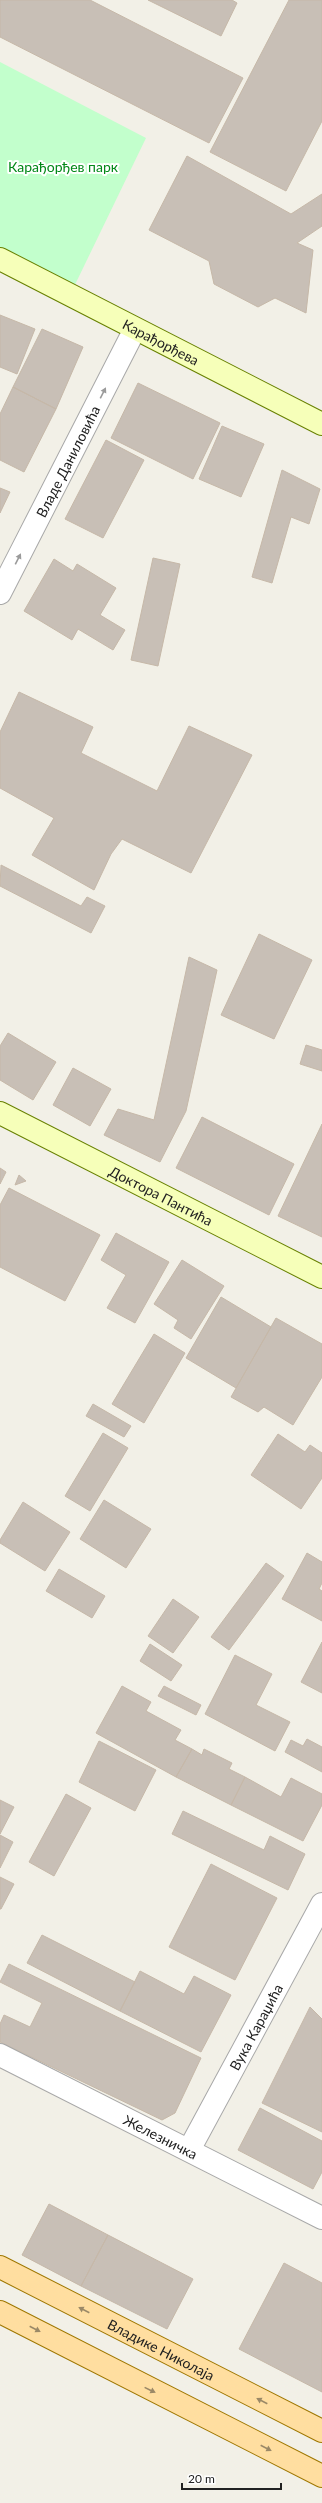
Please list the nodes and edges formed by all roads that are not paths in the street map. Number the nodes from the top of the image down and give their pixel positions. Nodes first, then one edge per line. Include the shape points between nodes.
1 (0, 259) edge
2 (135, 329) junction
3 (322, 424) edge
4 (0, 593) edge
5 (0, 1113) edge
6 (322, 1277) edge
7 (322, 1904) edge
8 (0, 2055) edge
9 (189, 2150) junction
10 (322, 2218) edge
11 (0, 2267) edge
12 (0, 2312) edge
13 (322, 2431) edge
14 (322, 2476) edge

1 - 2 street, Карађорђева
2 - 3 street, Карађорђева
4 -> 2 street, Владе Даниловића
5 - 6 street, Доктора Пантића
7 - 9 street, Вука Караџића
8 - 9 street, Железничка
9 - 10 street, Железничка
13 -> 11 main road, Владике Николаја
12 -> 14 main road

